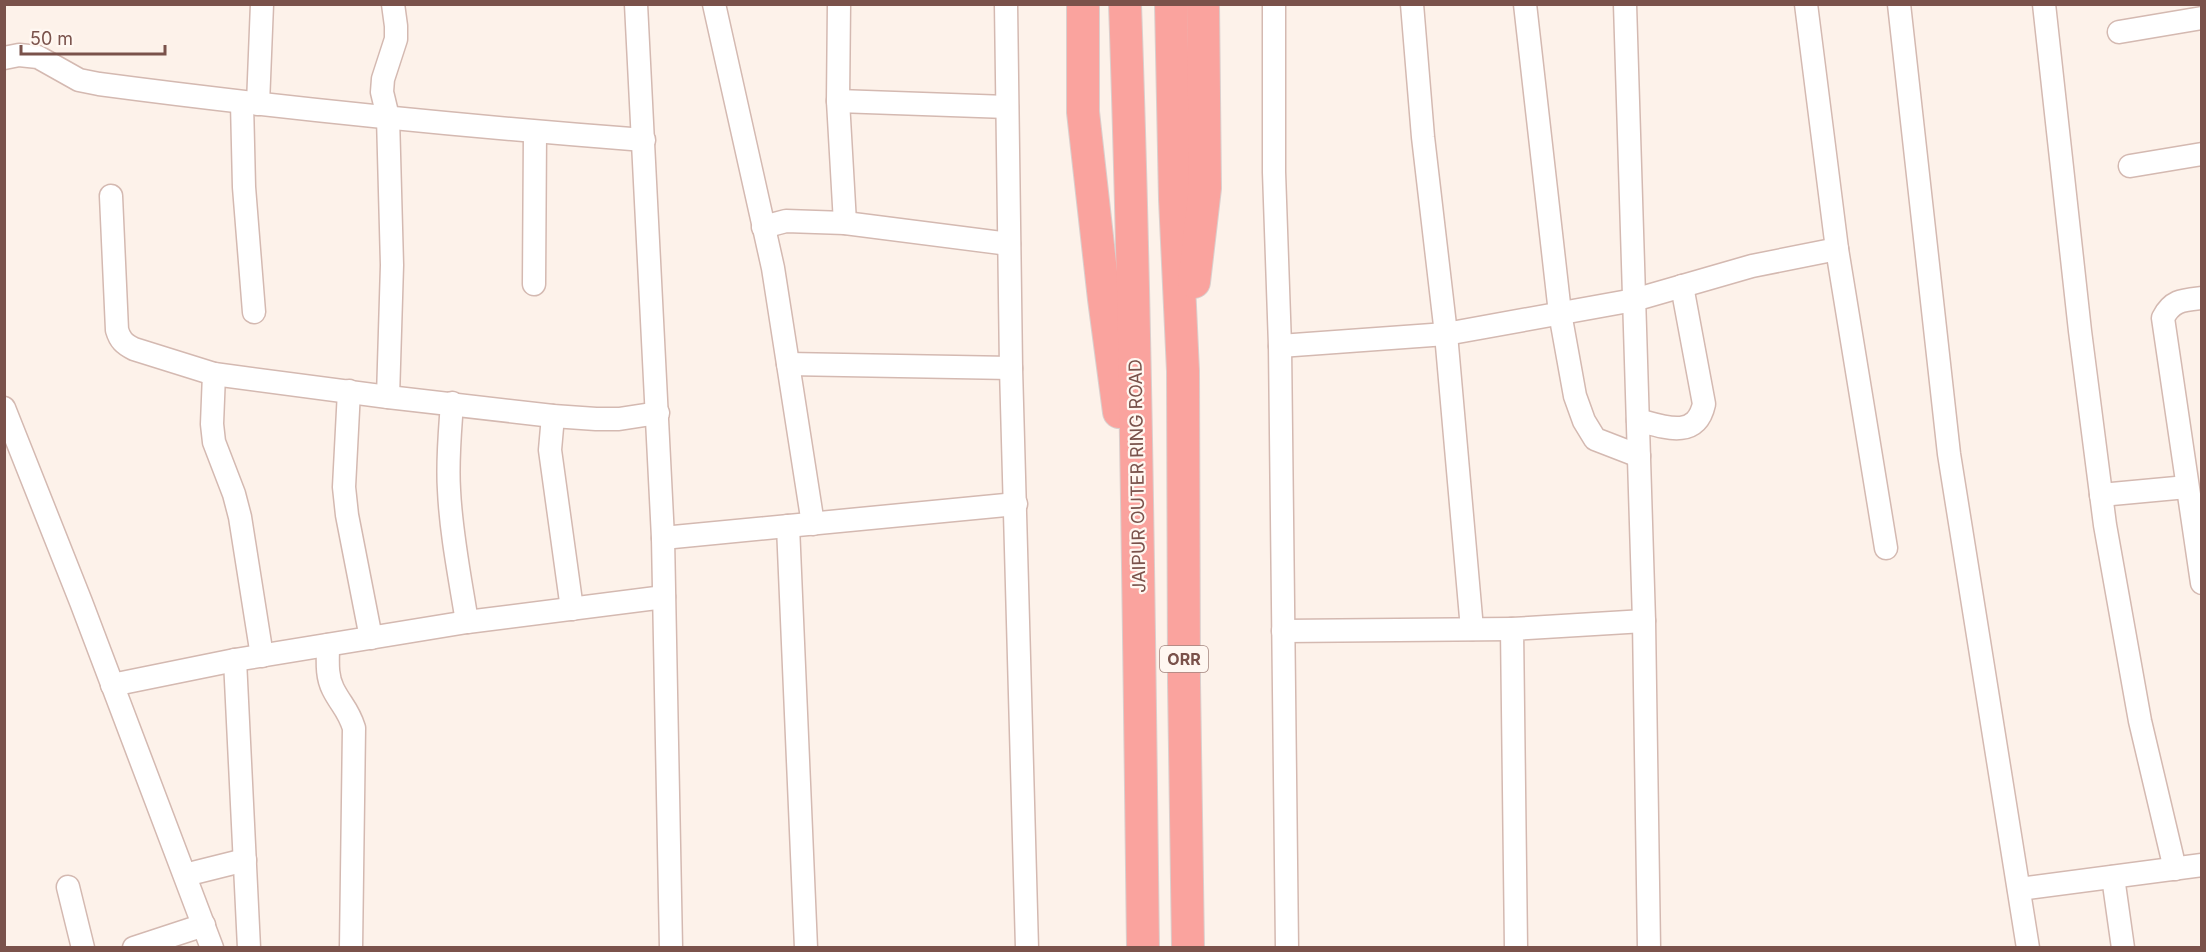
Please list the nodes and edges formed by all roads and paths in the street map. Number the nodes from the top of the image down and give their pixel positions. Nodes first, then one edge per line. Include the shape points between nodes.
1 (262, 4) edge
2 (393, 4) edge
3 (636, 4) edge
4 (714, 4) edge
5 (839, 4) edge
6 (1006, 4) edge
7 (1083, 4) edge
8 (1125, 4) edge
9 (1171, 4) edge
10 (1203, 4) edge
11 (1274, 4) edge
12 (1412, 4) edge
13 (1525, 4) edge
14 (1625, 4) edge
15 (1806, 4) edge
16 (1899, 4) edge
17 (2044, 4) edge
18 (2202, 18) edge
19 (2119, 32) dead end
20 (4, 58) edge
21 (838, 101) junction
22 (250, 103) junction
23 (1007, 108) junction
24 (388, 117) junction
25 (535, 132) junction
26 (644, 140) junction
27 (2202, 154) edge
28 (2130, 166) dead end
29 (111, 196) dead end
30 (845, 223) junction
31 (763, 227) junction
32 (1009, 244) junction
33 (1837, 249) junction
34 (534, 284) dead end
35 (1682, 286) junction
36 (2202, 298) edge
37 (1634, 300) junction
38 (254, 312) dead end
39 (1560, 313) junction
40 (1446, 334) junction
41 (1280, 346) junction
42 (788, 364) junction
43 (1011, 368) junction
44 (1183, 370) junction
45 (214, 374) junction
46 (349, 391) junction
47 (388, 397) junction
48 (452, 403) junction
49 (4, 408) edge
50 (658, 413) junction
51 (553, 416) junction
52 (1638, 420) junction
53 (1639, 456) junction
54 (2187, 487) junction
55 (2101, 495) junction
56 (1016, 504) junction
57 (813, 524) junction
58 (788, 526) junction
59 (663, 538) junction
60 (1886, 548) dead end
61 (1139, 564) junction
62 (2202, 583) edge
63 (664, 597) junction
64 (572, 609) junction
65 (1644, 621) junction
66 (467, 622) junction
67 (1472, 629) junction
68 (1512, 629) junction
69 (1284, 631) junction
70 (371, 638) junction
71 (328, 645) junction
72 (262, 656) junction
73 (235, 660) junction
74 (112, 685) junction
75 (245, 860) junction
76 (2202, 865) edge
77 (2175, 868) junction
78 (185, 875) junction
79 (2113, 877) junction
80 (68, 887) dead end
81 (2019, 889) junction
82 (204, 925) junction
83 (83, 948) edge
84 (134, 948) edge
85 (212, 948) edge
86 (249, 948) edge
87 (351, 948) edge
88 (671, 948) edge
89 (806, 948) edge
90 (1027, 948) edge
91 (1143, 948) edge
92 (1188, 948) edge
93 (1287, 948) edge
94 (1516, 948) edge
95 (1649, 948) edge
96 (2028, 948) edge
97 (2123, 948) edge

1 - 22 street
2 - 24 street via 396,39 382,92
3 - 26 street
4 - 31 street
5 - 21 street
6 - 23 street
7 - 61 highway via 1083,111
8 - 61 highway, JAIPUR OUTER RING ROAD / ORR
9 - 44 highway
10 - 44 highway via 1205,188
11 - 41 street
12 - 40 street
13 - 39 street
14 - 37 street
15 - 33 street
16 - 81 street via 1949,454
17 - 55 street
18 - 19 street
20 - 22 street via 38,57 79,80 99,84
21 - 23 street
21 - 30 street
22 - 24 street
22 - 38 street via 244,187
23 - 32 street
24 - 25 street
24 - 47 street via 392,285
25 - 26 street
25 - 34 street
26 - 50 street
27 - 28 street
29 - 45 street via 120,339 134,349
30 - 31 street via 786,221
30 - 32 street
31 - 42 street
32 - 43 street
33 - 35 street via 1752,266
33 - 60 street
35 - 37 street
35 - 52 street via 1704,404 1701,417 1690,427 1669,428
36 - 54 street via 2182,300 2169,307 2163,318
37 - 39 street
37 - 52 street
39 - 40 street
39 - 53 street via 1575,396 1584,421 1595,439
40 - 41 street
40 - 67 street
41 - 69 street
42 - 43 street
42 - 57 street
43 - 56 street
44 - 92 highway, ORR
45 - 46 street
45 - 72 street via 214,442 240,517
46 - 47 street
46 - 70 street via 344,487
47 - 48 street
48 - 51 street
48 - 66 street via 449,489
49 - 74 street
50 - 51 street via 619,419
50 - 59 street
51 - 64 street via 551,458
52 - 53 street
53 - 65 street
54 - 55 street
54 - 62 street
55 - 77 street via 2140,721
56 - 57 street
56 - 90 street
57 - 58 street
58 - 59 street
58 - 89 street
59 - 63 street
61 - 91 highway, JAIPUR OUTER RING ROAD / ORR
63 - 64 street
63 - 88 street
64 - 66 street
65 - 68 street
65 - 95 street
66 - 70 street
67 - 68 street
67 - 69 street
68 - 94 street
69 - 93 street
70 - 71 street
71 - 72 street
71 - 87 street via 330,680 350,713 354,728
72 - 73 street
73 - 74 street
73 - 75 street
74 - 78 street
75 - 78 street
75 - 86 street
76 - 77 street
77 - 79 street
78 - 82 street
79 - 81 street
79 - 97 street
80 - 83 street
81 - 96 street
82 - 84 street
82 - 85 street

